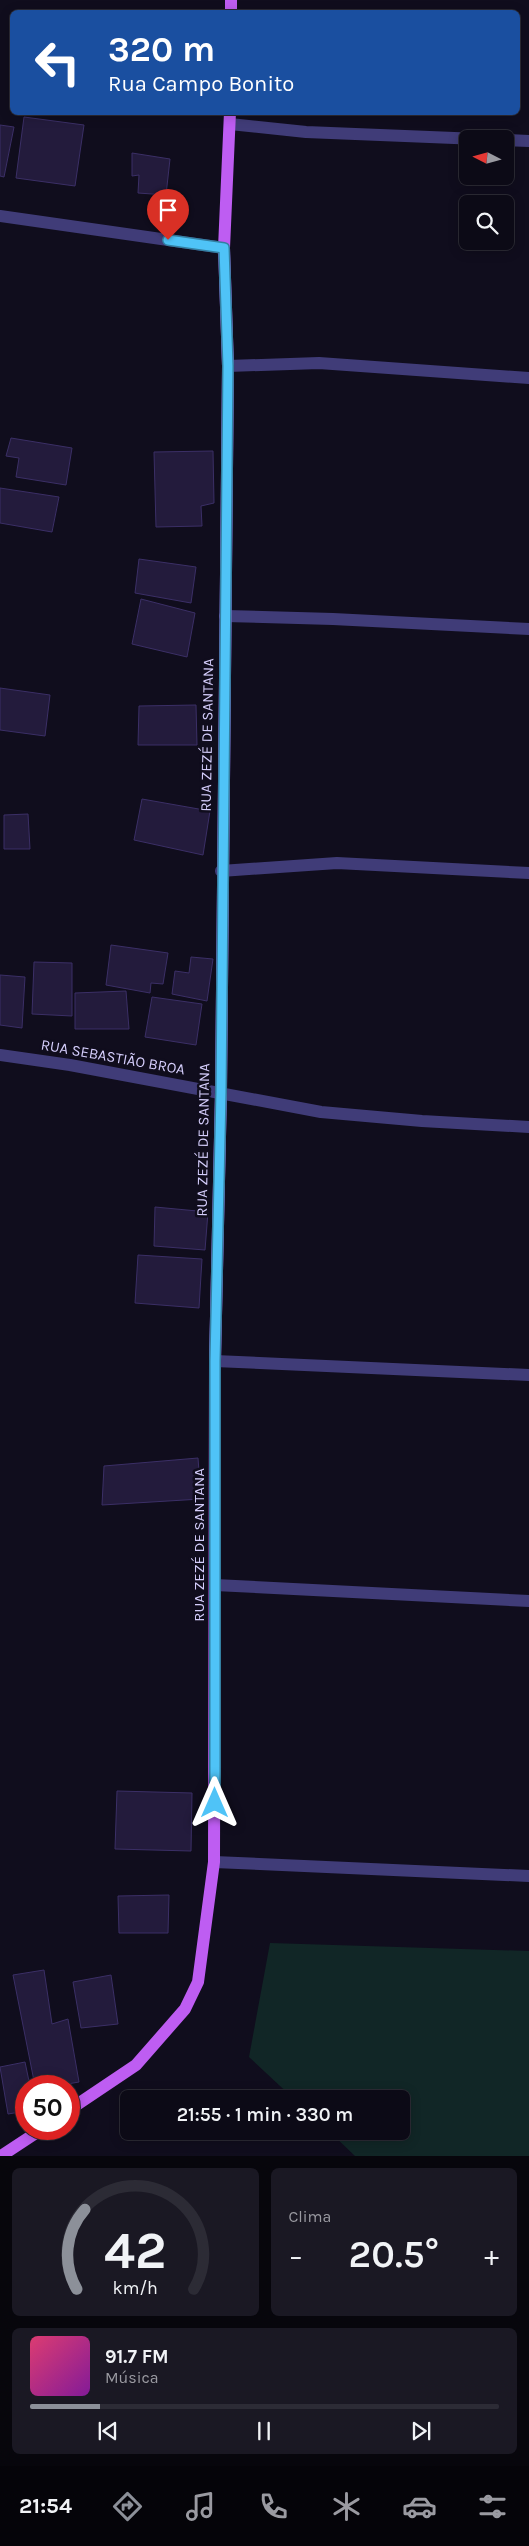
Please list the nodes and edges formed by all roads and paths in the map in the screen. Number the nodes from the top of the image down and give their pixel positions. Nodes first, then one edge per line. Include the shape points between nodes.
1 (230, 118) edge
2 (459, 138) edge
3 (514, 140) edge
4 (529, 141) edge
5 (0, 216) edge
6 (224, 248) junction
7 (228, 366) junction
8 (529, 378) edge
9 (225, 616) junction
10 (529, 629) edge
11 (221, 871) junction
12 (529, 873) edge
13 (0, 1055) edge
14 (221, 1092) junction
15 (529, 1127) edge
16 (215, 1361) junction
17 (529, 1375) edge
18 (216, 1584) junction
19 (529, 1601) edge
20 (214, 1862) junction
21 (529, 1876) edge
22 (80, 2103) edge
23 (25, 2140) edge
24 (1, 2156) edge

1 - 2 street via 306,132
1 - 6 main road, RUA ZEZÉ DE SANTANA
3 - 4 street
5 - 6 street
6 - 7 main road, RUA ZEZÉ DE SANTANA
7 - 8 street via 319,362
7 - 9 main road, RUA ZEZÉ DE SANTANA
9 - 10 street via 333,618
9 - 11 main road, RUA ZEZÉ DE SANTANA
11 - 12 street via 337,863
11 - 14 main road, RUA ZEZÉ DE SANTANA
13 - 14 street, RUA SEBASTIÃO BROA
14 - 15 street, RUA SEBASTIÃO BROA via 321,1112
14 - 16 main road, RUA ZEZÉ DE SANTANA
16 - 17 street
16 - 18 main road, RUA ZEZÉ DE SANTANA
18 - 19 street
18 - 20 main road, RUA ZEZÉ DE SANTANA
20 - 21 street
20 - 22 main road, RUA ZEZÉ DE SANTANA via 198,1982 186,2008 136,2065
23 - 24 main road

